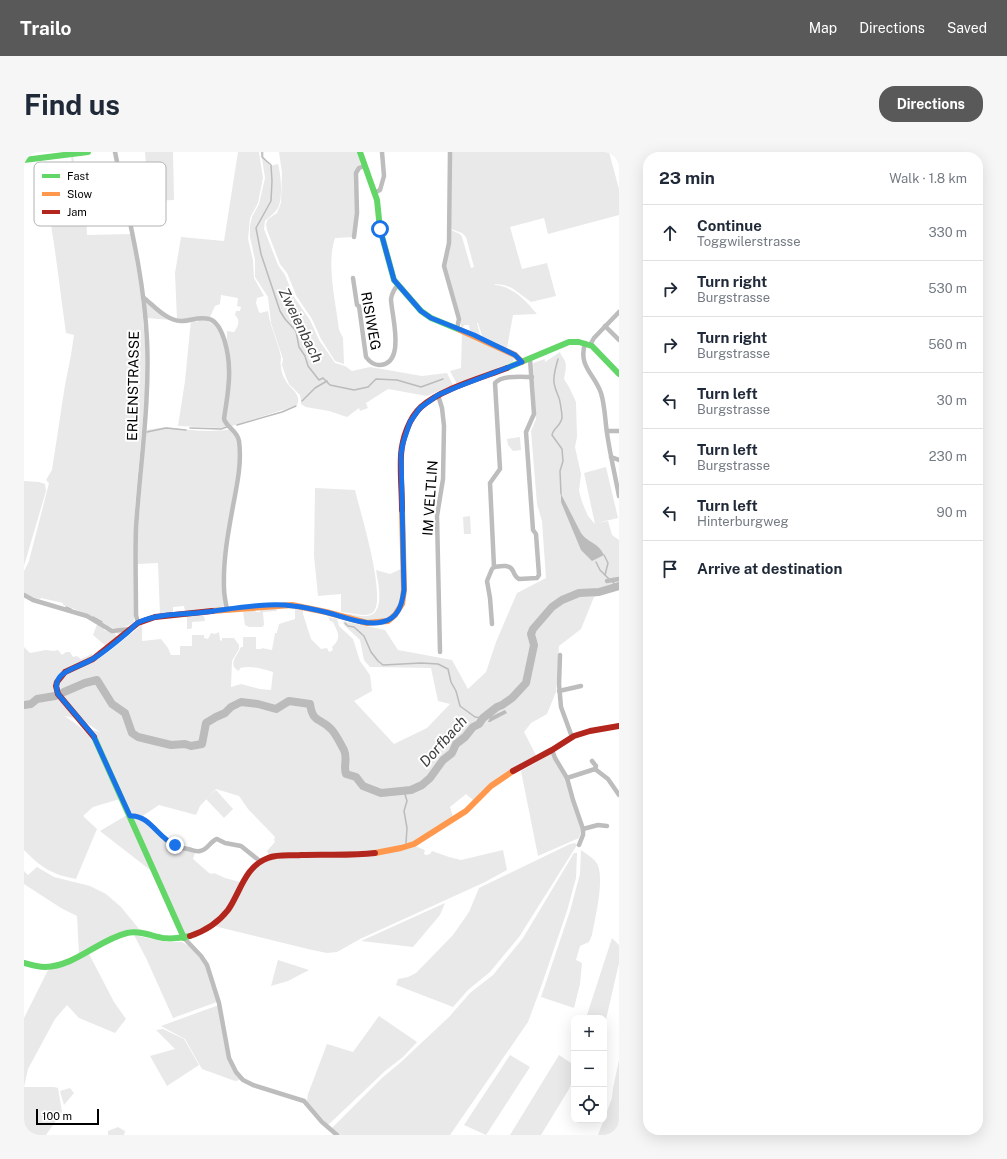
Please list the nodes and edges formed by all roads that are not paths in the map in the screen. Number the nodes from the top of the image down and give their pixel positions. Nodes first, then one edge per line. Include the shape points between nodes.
1 (88, 152) edge
2 (115, 152) edge
3 (360, 152) edge
4 (382, 152) edge
5 (450, 152) edge
6 (24, 160) edge
7 (117, 162) edge
8 (364, 166) junction
9 (374, 193) junction
10 (132, 226) edge
11 (354, 237) dead end
12 (353, 278) dead end
13 (398, 284) junction
14 (144, 298) junction
15 (619, 312) edge
16 (605, 326) junction
17 (457, 329) junction
18 (619, 340) edge
19 (587, 344) junction
20 (530, 359) junction
21 (522, 362) junction
22 (619, 374) edge
23 (532, 377) junction
24 (438, 395) junction
25 (607, 431) junction
26 (619, 431) edge
27 (611, 457) junction
28 (619, 460) edge
29 (619, 496) edge
30 (494, 566) junction
31 (619, 579) edge
32 (607, 581) dead end
33 (24, 595) edge
34 (227, 610) junction
35 (138, 623) junction
36 (492, 624) dead end
37 (133, 629) junction
38 (440, 652) dead end
39 (560, 655) dead end
40 (581, 686) dead end
41 (559, 691) junction
42 (619, 726) edge
43 (572, 737) junction
44 (552, 750) junction
45 (592, 760) dead end
46 (595, 769) junction
47 (568, 778) junction
48 (619, 795) edge
49 (130, 816) junction
50 (607, 826) dead end
51 (583, 829) junction
52 (579, 845) dead end
53 (260, 862) junction
54 (184, 938) junction
55 (24, 963) edge
56 (337, 1135) edge

1 - 6 street
2 - 7 street, ERLENSTRASSE
3 - 8 street
4 - 9 street via 383,179 380,190
5 - 17 street via 449,243 444,266 458,319
8 - 9 street
8 - 11 street via 356,173 357,213
9 - 13 street via 391,274
10 - 14 street, ERLENSTRASSE
12 - 13 street, RISIWEG via 366,357 376,365 385,364 395,347 396,329 392,298
13 - 17 street via 421,311
14 - 34 street via 176,321 210,319 219,326 224,341 229,371 224,419 226,425 237,435 240,453 226,543 224,590
14 - 35 street, ERLENSTRASSE via 147,385 136,530
15 - 16 street
16 - 18 street
16 - 19 street
17 - 21 street via 515,355
19 - 20 street via 569,342
19 - 22 street via 598,351
19 - 25 street via 583,351 584,366 600,392
20 - 21 street
20 - 23 street
21 - 24 street
23 - 30 street via 499,379 495,383 500,469 490,483
23 - 30 street via 534,414 526,432 539,575 537,578 519,579 510,567
24 - 34 street via 420,408 414,416 403,443 401,474 404,590 402,604 396,615 382,622 372,623 292,605
24 - 38 street, IM VELTLIN via 444,426 443,479 437,516
25 - 26 street
25 - 27 street
27 - 28 street
27 - 29 street
30 - 36 street via 488,581
31 - 32 street
33 - 37 street via 87,616 112,631
34 - 35 street via 164,615
35 - 37 street
37 - 49 street via 93,659 65,672 57,682 60,698 93,735
39 - 41 street
40 - 41 street
41 - 43 street via 561,708
42 - 43 street
43 - 44 street
44 - 47 street
44 - 53 street via 491,786 466,811 405,848 358,855 280,856
45 - 46 street
46 - 47 street
46 - 48 street via 608,779
47 - 51 street
49 - 53 street via 143,819 170,843 179,847 201,851 217,839 241,846
49 - 54 street
50 - 51 street via 598,825
51 - 52 street
53 - 54 street via 245,877 225,914 207,928
54 - 55 street via 162,938 131,932 113,938 61,964 50,967
54 - 56 street via 207,965 219,1003 229,1058 236,1072 243,1080 253,1085 304,1100

